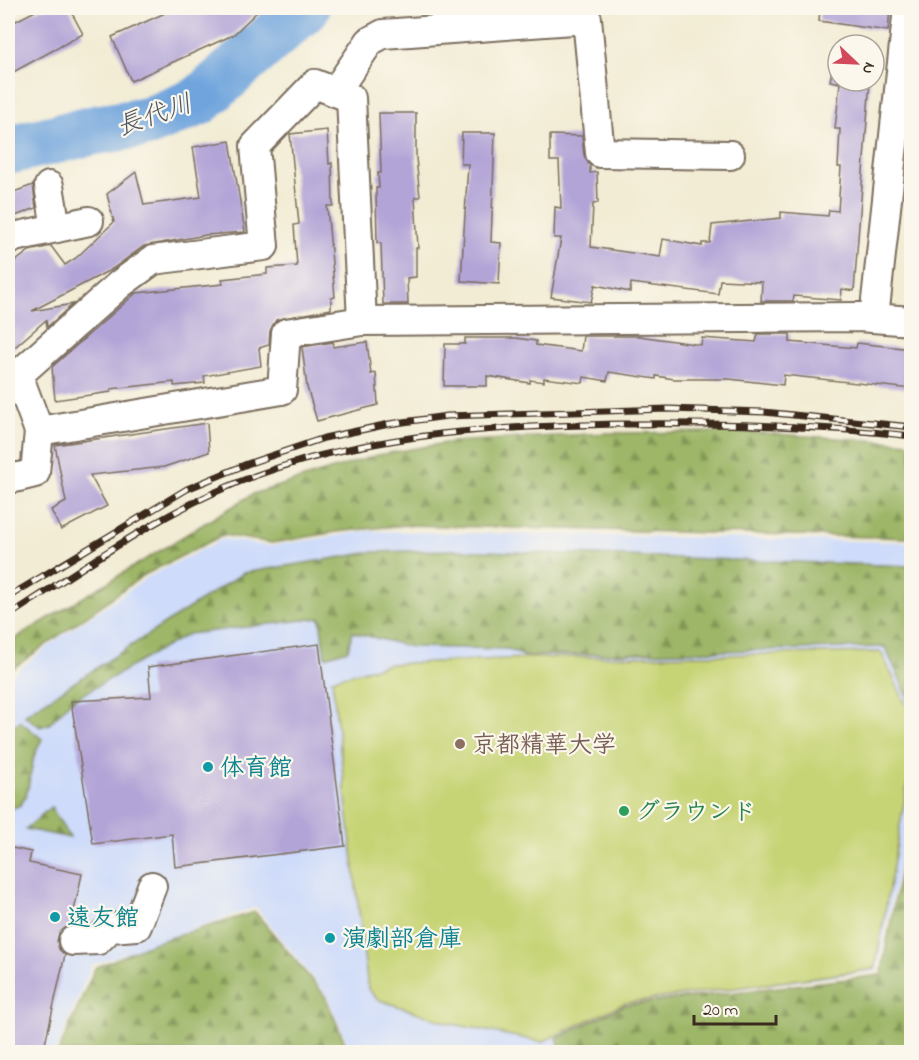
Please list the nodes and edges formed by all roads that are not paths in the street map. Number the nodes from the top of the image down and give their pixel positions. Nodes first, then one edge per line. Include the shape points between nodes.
1 (908, 8) edge
2 (905, 90) edge
3 (335, 92) junction
4 (730, 155) dead end
5 (49, 186) dead end
6 (89, 222) dead end
7 (56, 228) junction
8 (8, 241) edge
9 (874, 318) junction
10 (362, 321) junction
11 (912, 321) edge
12 (39, 431) junction
13 (10, 481) edge
14 (152, 886) dead end
15 (74, 941) dead end

1 - 2 street
2 - 9 street
3 - 4 street via 370,41 382,34 587,19 600,153
3 - 10 street via 351,98
3 - 12 street via 315,84 255,146 264,246 153,260 120,284 18,375
5 - 7 street
6 - 7 street
7 - 8 street
9 - 10 street
9 - 11 street
10 - 12 street via 286,333 282,390
12 - 13 street via 35,472
14 - 15 street via 137,926 110,928 98,940

